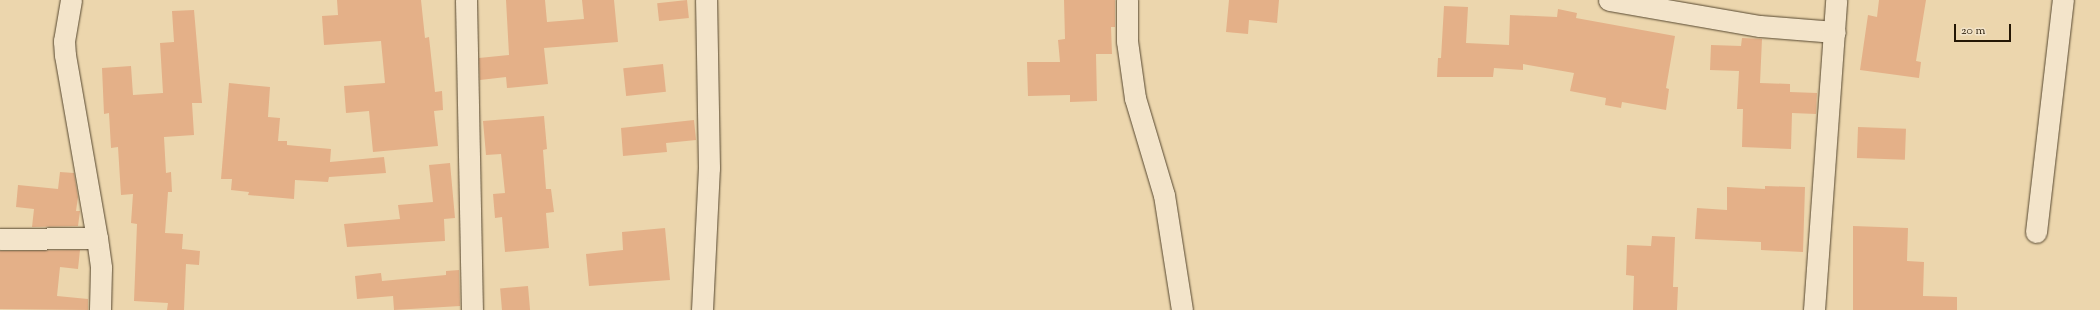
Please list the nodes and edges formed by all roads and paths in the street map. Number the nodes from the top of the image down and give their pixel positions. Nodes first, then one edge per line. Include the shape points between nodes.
1 (71, 0) edge
2 (466, 0) edge
3 (706, 0) edge
4 (1127, 0) edge
5 (1609, 0) edge
6 (1836, 0) edge
7 (2063, 0) edge
8 (1834, 32) junction
9 (2036, 232) dead end
10 (97, 238) junction
11 (0, 239) edge
12 (100, 310) edge
13 (472, 310) edge
14 (702, 310) edge
15 (1182, 310) edge
16 (1814, 310) edge

1 - 10 street via 64,41 66,63
2 - 13 street
3 - 14 street via 709,168
4 - 15 street via 1127,41 1135,98 1164,195
5 - 8 street via 1760,26
6 - 8 street
7 - 9 street
8 - 16 street
10 - 11 street
10 - 12 street via 101,268

